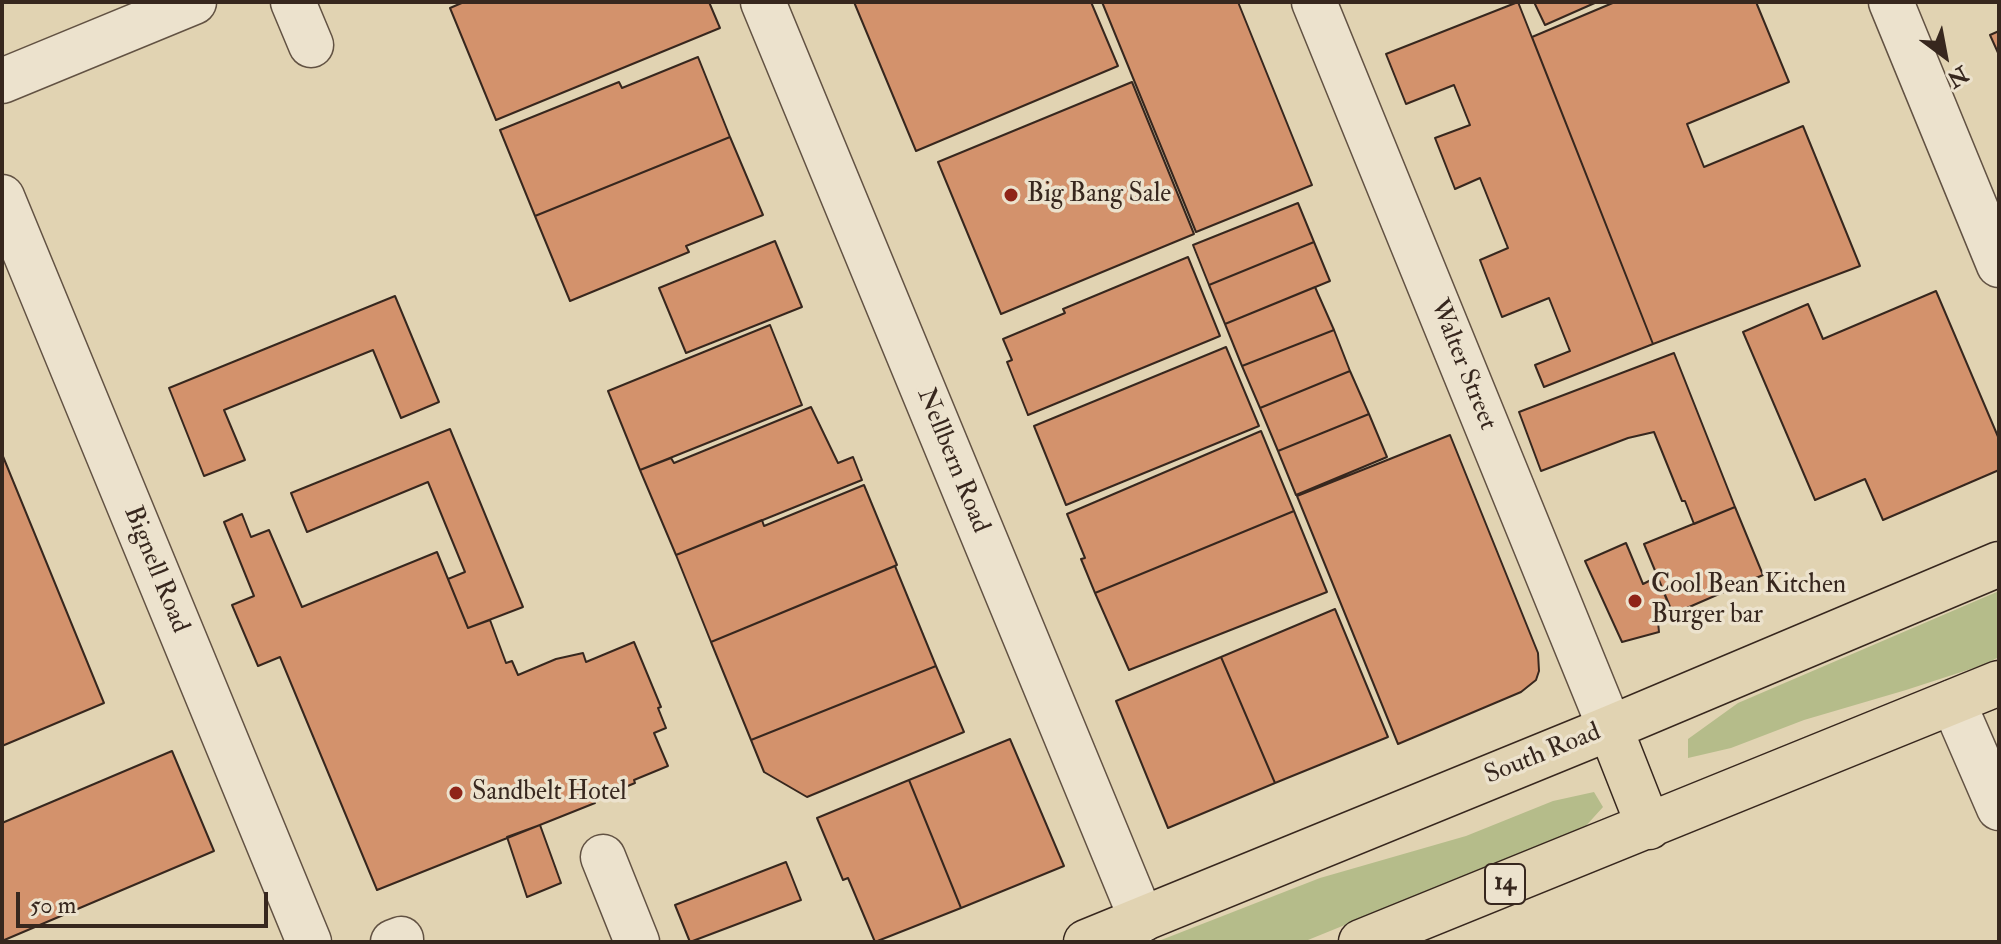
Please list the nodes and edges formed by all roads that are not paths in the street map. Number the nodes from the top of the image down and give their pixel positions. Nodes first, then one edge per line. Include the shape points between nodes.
1 (194, 2) edge
2 (293, 2) edge
3 (763, 2) edge
4 (1314, 2) edge
5 (1891, 2) edge
6 (311, 45) dead end
7 (2, 81) edge
8 (2, 197) edge
9 (12, 252) edge
10 (1999, 265) edge
11 (1999, 564) edge
12 (1999, 683) edge
13 (1953, 702) junction
14 (1610, 728) junction
15 (1999, 808) edge
16 (1649, 827) junction
17 (603, 857) dead end
18 (1142, 920) junction
19 (309, 942) edge
20 (637, 942) edge
21 (1086, 942) edge
22 (1361, 942) edge

1 - 7 street
2 - 6 street
3 - 18 street, Nellbern Road
4 - 14 street, Walter Street via 1549,527
5 - 10 street
8 - 9 street, Bignell Road
9 - 19 street, Bignell Road
11 - 14 highway, South Road
12 - 13 highway, 14
13 - 15 street
13 - 16 highway, 14
14 - 16 highway
14 - 18 highway, South Road
16 - 22 highway, 14
17 - 20 street
18 - 21 highway, South Road

